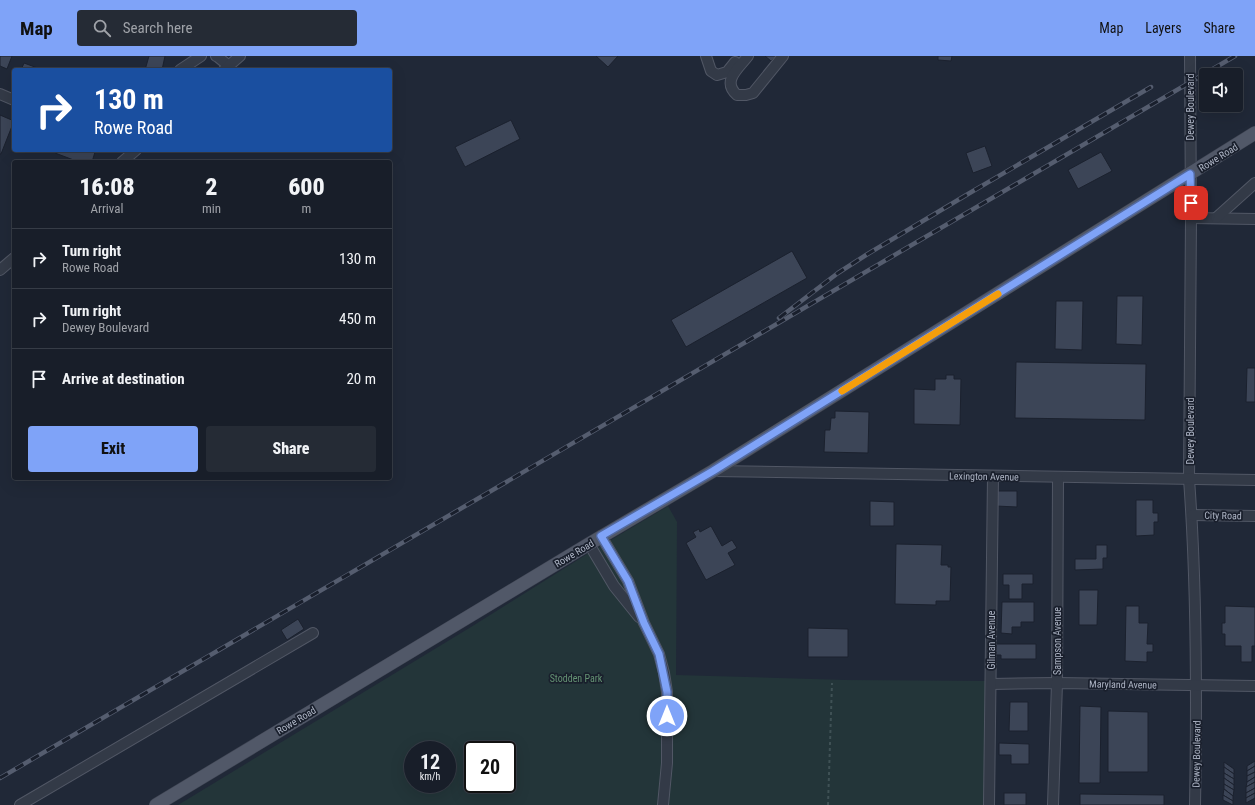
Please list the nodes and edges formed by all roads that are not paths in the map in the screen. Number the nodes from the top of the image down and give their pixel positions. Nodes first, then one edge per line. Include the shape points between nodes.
1 (201, 56) edge
2 (216, 56) edge
3 (240, 56) edge
4 (706, 56) edge
5 (740, 56) edge
6 (748, 56) edge
7 (783, 56) edge
8 (1190, 56) edge
9 (183, 68) edge
10 (226, 68) edge
11 (728, 75) junction
12 (0, 94) edge
13 (12, 99) edge
14 (1255, 133) edge
15 (133, 152) edge
16 (124, 160) edge
17 (1190, 174) junction
18 (1255, 183) edge
19 (1191, 218) junction
20 (1216, 218) junction
21 (1255, 219) edge
22 (12, 260) edge
23 (0, 270) edge
24 (713, 471) junction
25 (993, 476) junction
26 (1058, 478) junction
27 (1190, 479) junction
28 (1255, 480) edge
29 (1192, 515) junction
30 (1255, 516) edge
31 (601, 536) junction
32 (589, 544) junction
33 (644, 623) junction
34 (314, 633) dead end
35 (1057, 683) junction
36 (991, 684) junction
37 (1197, 685) junction
38 (1255, 686) edge
39 (20, 805) edge
40 (156, 805) edge
41 (663, 805) edge
42 (989, 805) edge
43 (1053, 805) edge
44 (1196, 805) edge

1 - 9 street
2 - 10 street
3 - 10 street
4 - 11 street via 710,71 717,75
5 - 11 street
6 - 11 street
7 - 11 street via 753,93 737,95 726,87
8 - 17 street, Dewey Boulevard
12 - 13 street
14 - 17 main road, Rowe Road
15 - 16 street
17 - 19 street, Dewey Boulevard
17 - 24 main road, Rowe Road
18 - 20 street
19 - 20 street
19 - 27 street, Dewey Boulevard
20 - 21 street
22 - 23 street
24 - 25 street, Lexington Avenue
24 - 31 main road, Rowe Road
25 - 26 street, Lexington Avenue
25 - 36 street, Gilman Avenue
26 - 27 street, Lexington Avenue
26 - 35 street, Sampson Avenue
27 - 28 street, Lexington Avenue
27 - 29 street, Dewey Boulevard
29 - 30 street, City Road
29 - 37 street, Dewey Boulevard
31 - 32 main road, Rowe Road
31 - 33 street via 628,581
32 - 33 street via 614,586
32 - 40 main road, Rowe Road
33 - 41 street via 659,654 667,692 667,763
34 - 39 street
35 - 36 street, Maryland Avenue
35 - 37 street, Maryland Avenue
35 - 43 street, Sampson Avenue
36 - 42 street, Gilman Avenue
37 - 38 street, Maryland Avenue
37 - 44 street, Dewey Boulevard

